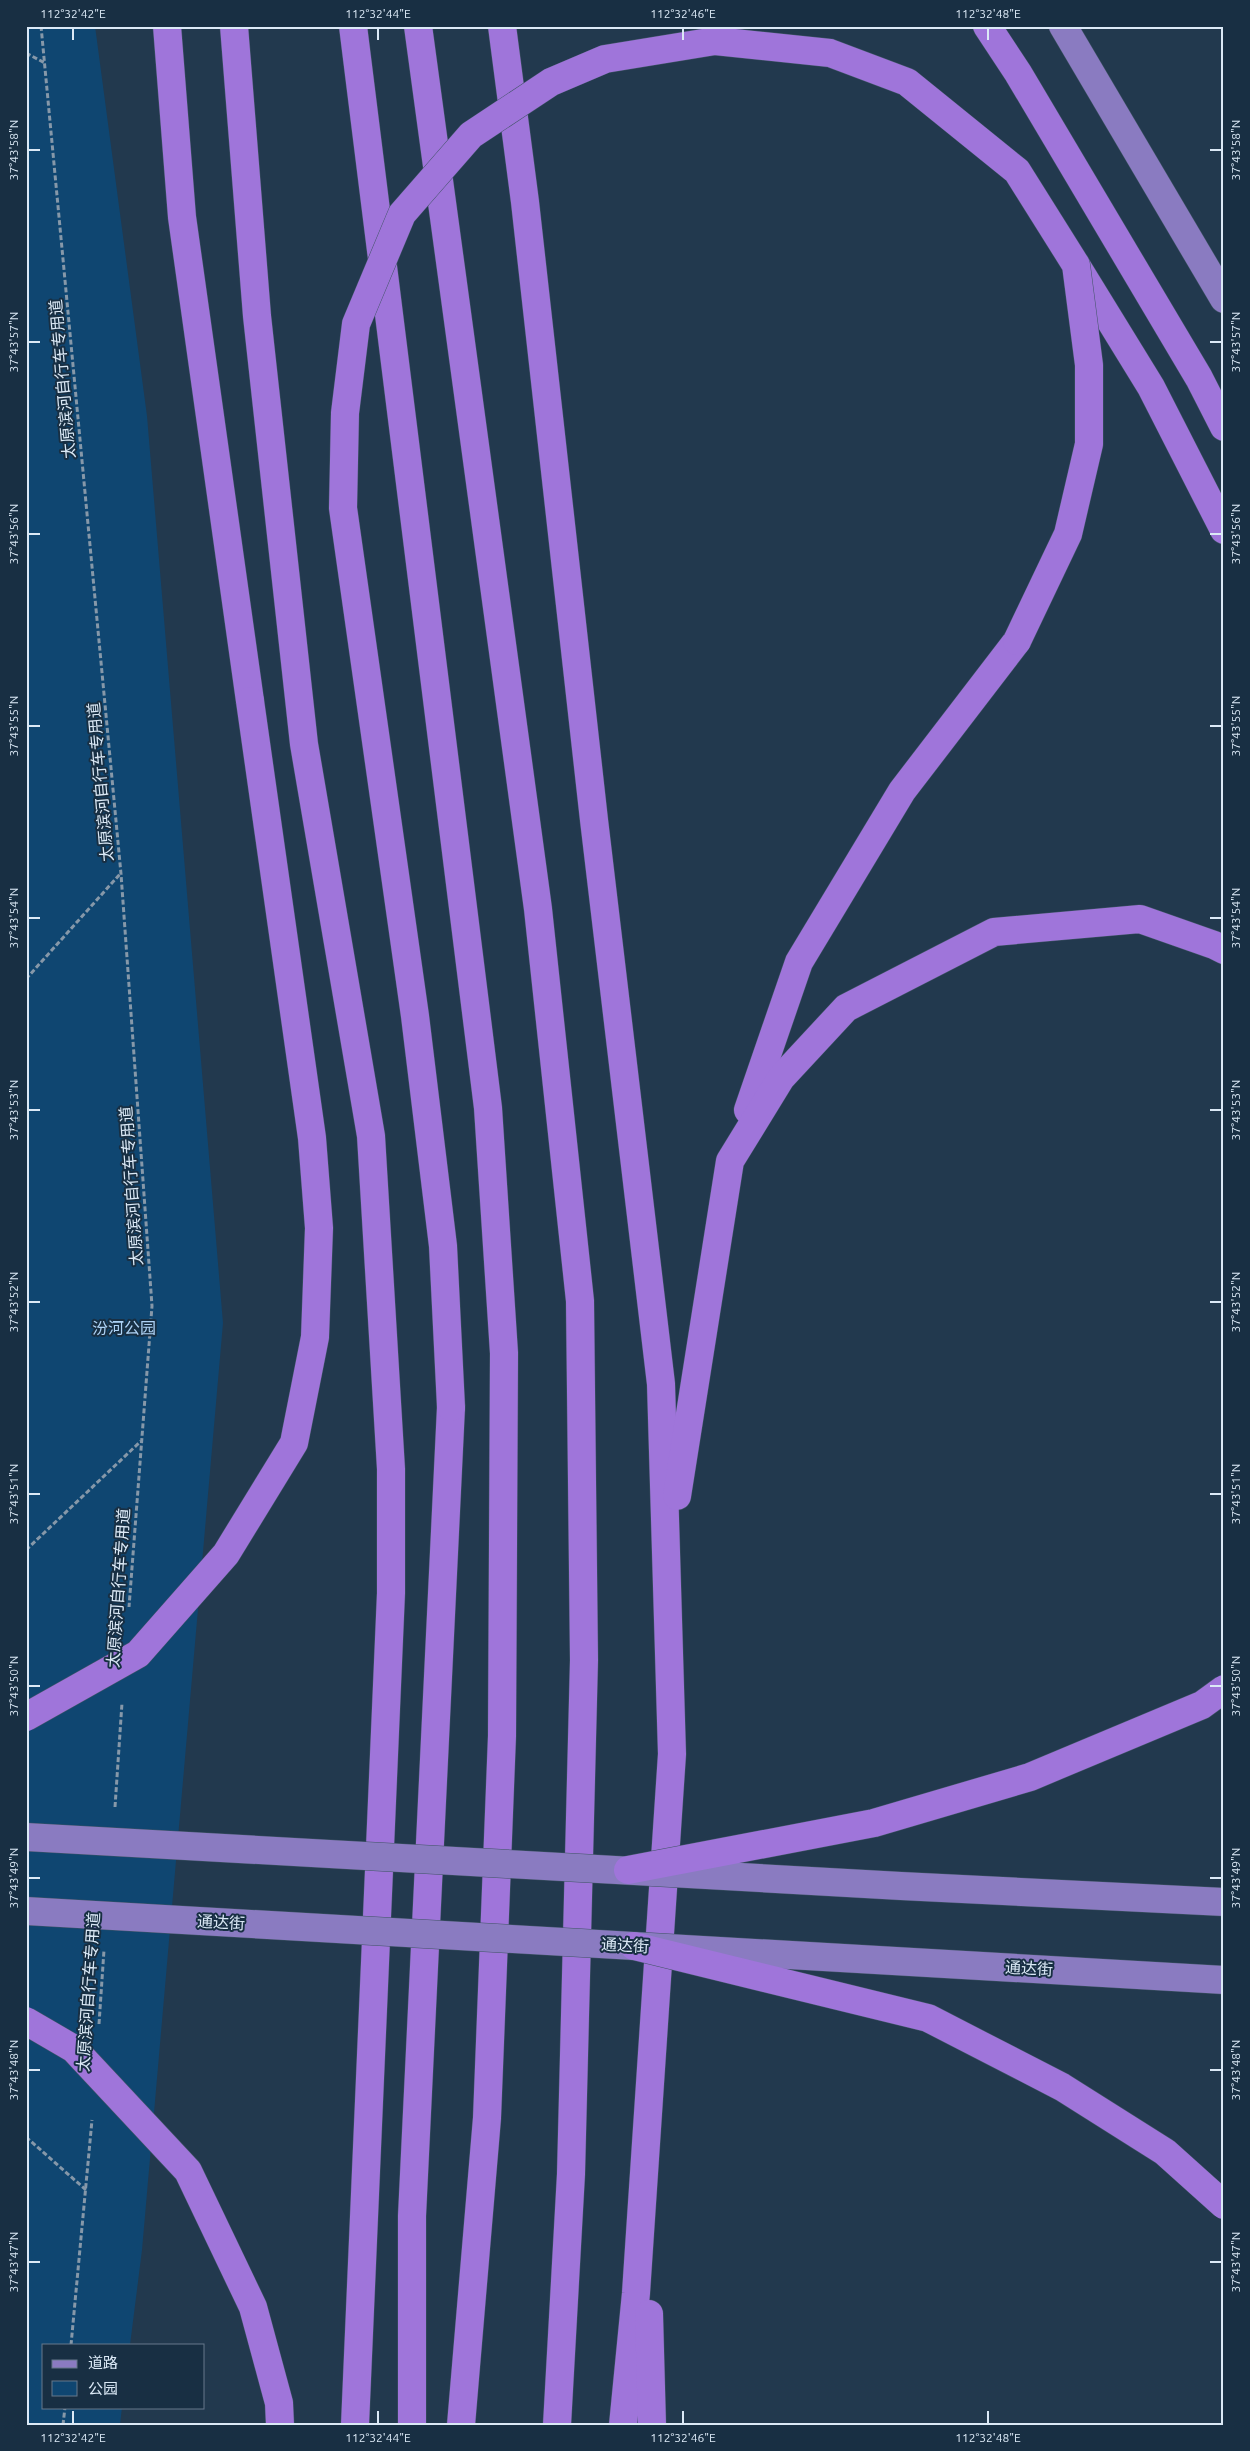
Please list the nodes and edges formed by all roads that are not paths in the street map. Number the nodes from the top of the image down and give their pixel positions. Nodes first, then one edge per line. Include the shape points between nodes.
1 (167, 26) edge
2 (234, 26) edge
3 (353, 26) edge
4 (418, 26) edge
5 (502, 26) edge
6 (987, 26) edge
7 (1063, 26) edge
8 (1076, 265) junction
9 (1224, 299) edge
10 (1224, 427) edge
11 (1224, 530) edge
12 (1219, 948) edge
13 (730, 1161) junction
14 (666, 1562) junction
15 (1224, 1689) edge
16 (26, 1717) edge
17 (26, 1837) edge
18 (628, 1870) junction
19 (1224, 1902) edge
20 (26, 1911) edge
21 (634, 1946) junction
22 (1224, 1980) edge
23 (26, 2021) edge
24 (645, 2167) junction
25 (1224, 2205) edge
26 (280, 2425) edge
27 (355, 2425) edge
28 (412, 2425) edge
29 (461, 2425) edge
30 (557, 2425) edge
31 (623, 2425) edge
32 (652, 2425) edge

1 - 16 highway, bridge via 182,217 312,1138 319,1228 315,1337 294,1442 226,1554 138,1654
2 - 27 highway via 257,316 304,744 371,1136 391,1469 391,1593
3 - 29 highway via 488,1108 504,1353 502,1736 487,2118
4 - 30 highway via 538,909 580,1302 584,1660 570,2174
5 - 14 highway via 661,1384
6 - 10 highway via 1018,73
7 - 9 main road
8 - 11 highway via 1151,387
8 - 13 highway, bridge via 1089,365 1089,444 1068,534 1017,641 902,791 800,962
8 - 28 highway, bridge via 1017,171 907,82 830,53 715,41 604,59 551,82 471,135 402,214 356,324 346,413 343,508 415,1016 442,1236 451,1406 412,2216
12 - 13 highway via 1140,919 994,932 846,1008 781,1078
13 - 14 highway
14 - 24 highway via 672,1754
15 - 18 highway, bridge via 1202,1705 1030,1777 874,1823
17 - 18 main road, bridge
18 - 19 main road, bridge
20 - 21 main road, 通达街, bridge
21 - 22 main road, 通达街, bridge
21 - 25 highway, bridge via 928,2018 1062,2087 1165,2152
23 - 26 highway, bridge via 74,2049 188,2171 253,2307 279,2403
24 - 31 highway
24 - 32 highway

